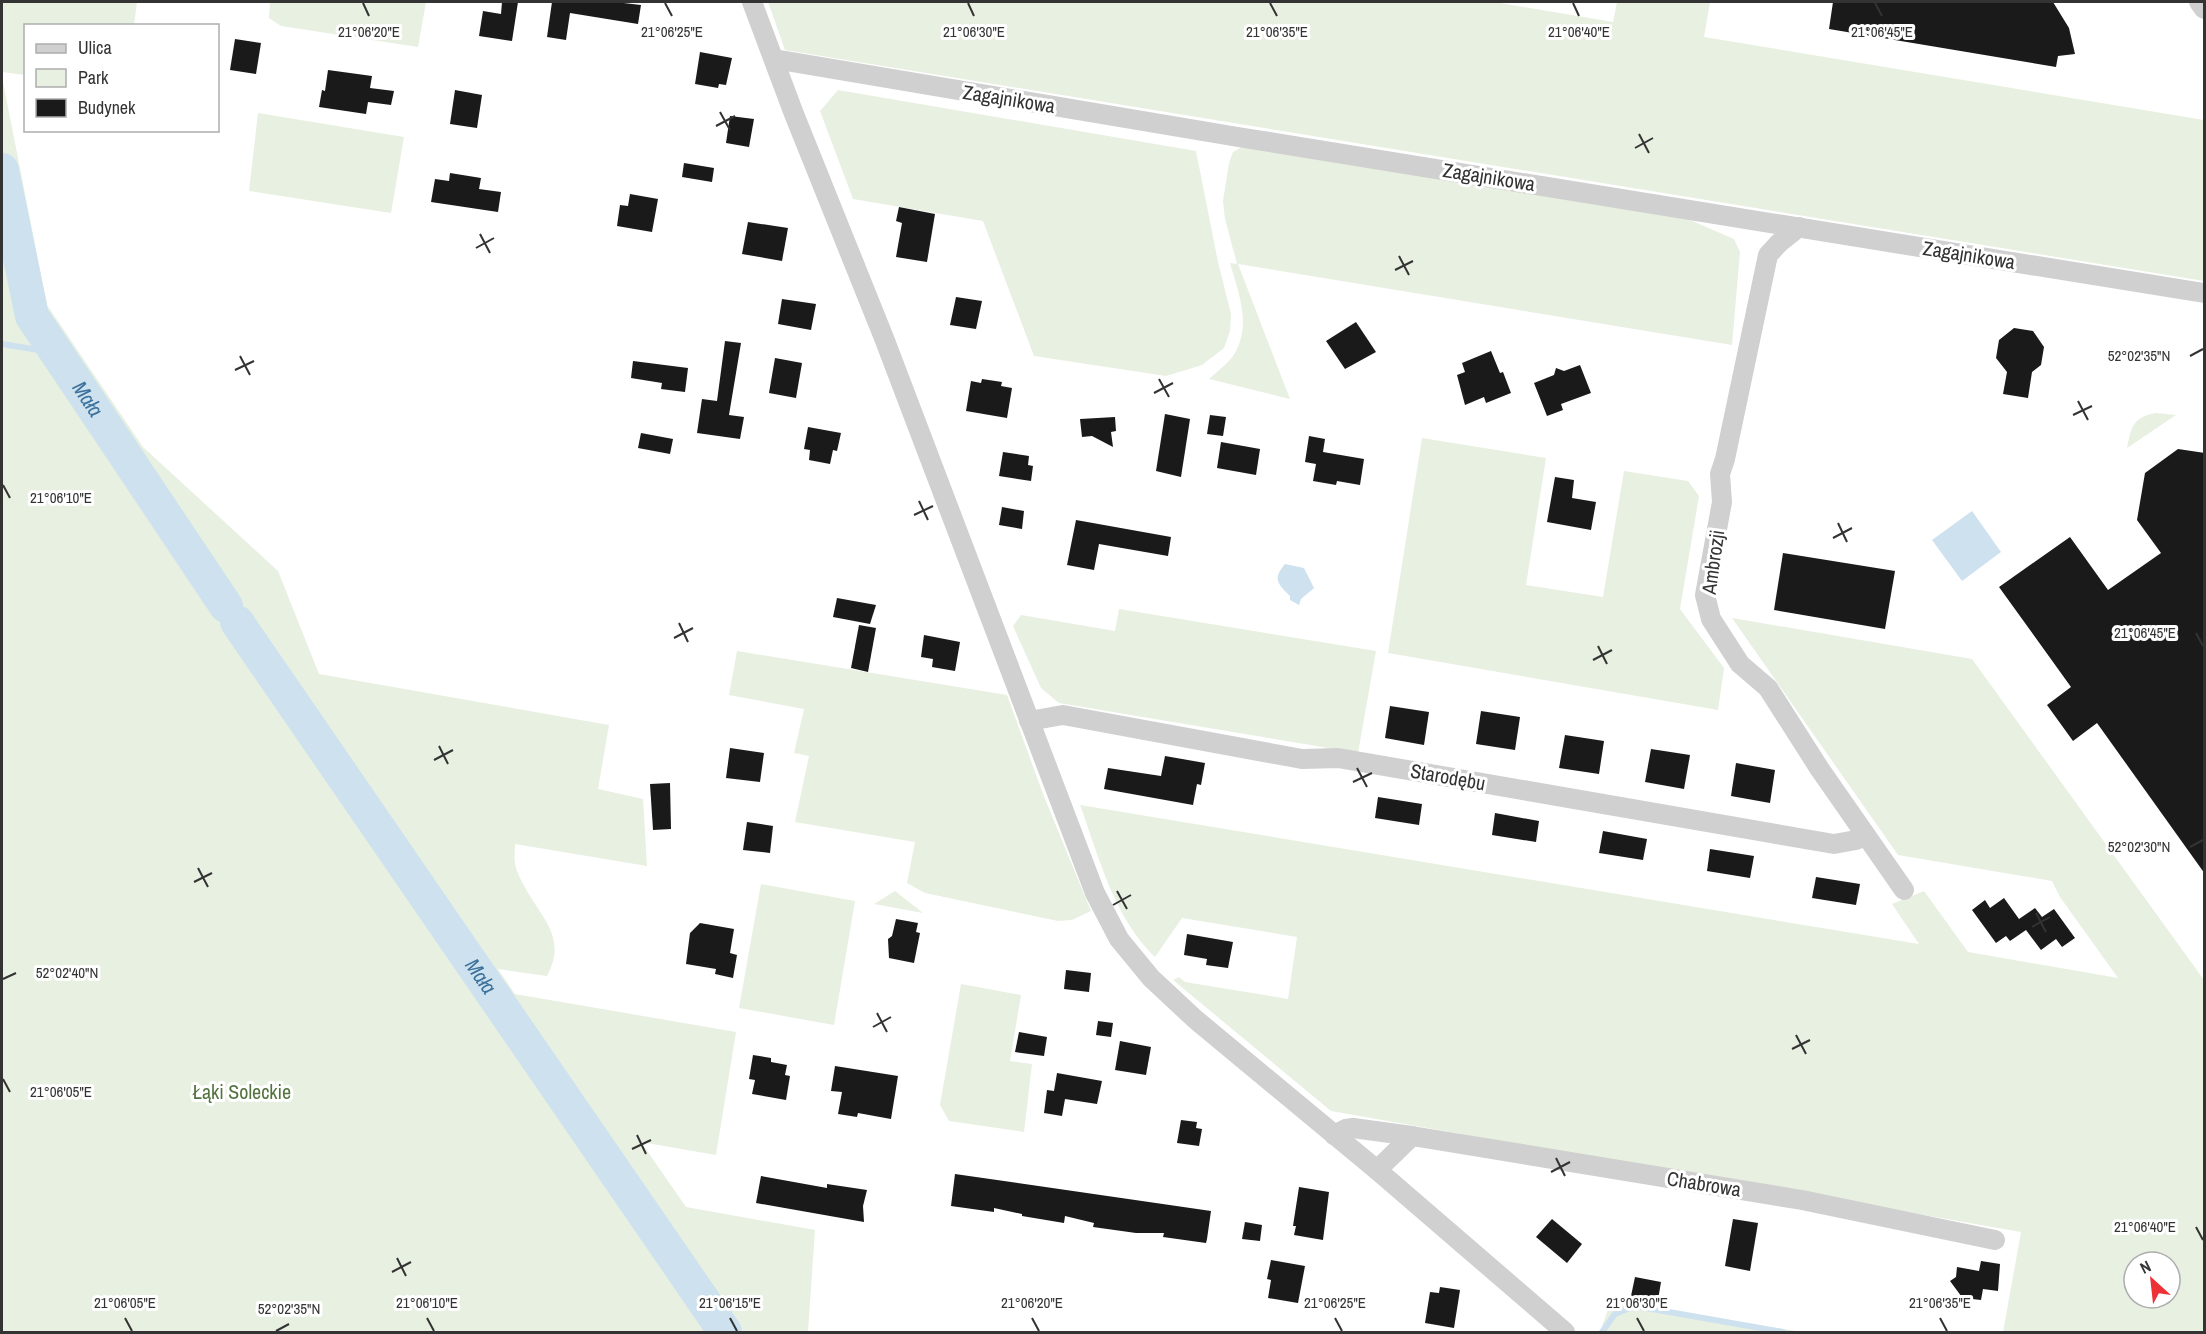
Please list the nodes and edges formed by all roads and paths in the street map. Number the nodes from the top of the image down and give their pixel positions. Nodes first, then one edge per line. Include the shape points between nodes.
1 (752, 2) edge
2 (2199, 2) edge
3 (2205, 9) edge
4 (774, 59) junction
5 (1799, 227) junction
6 (2205, 293) edge
7 (1029, 721) junction
8 (1864, 835) junction
9 (1904, 890) dead end
10 (1334, 1135) junction
11 (1412, 1136) junction
12 (1377, 1170) junction
13 (1995, 1240) dead end
14 (1565, 1332) edge

1 - 4 street
2 - 3 street
4 - 5 street, Zagajnikowa
4 - 7 street
5 - 6 street, Zagajnikowa
5 - 8 street, Ambrozji via 1768,255 1720,474 1722,502 1705,595 1711,619 1740,664 1768,688
7 - 8 street, Starodębu via 1063,715 1240,749 1302,759 1338,758 1834,844
7 - 10 street via 1095,893 1119,939 1151,978 1188,1012
8 - 9 street, Ambrozji
10 - 11 street, Chabrowa via 1353,1128
10 - 12 street
11 - 12 street
11 - 13 street, Chabrowa via 1802,1200
12 - 14 street

